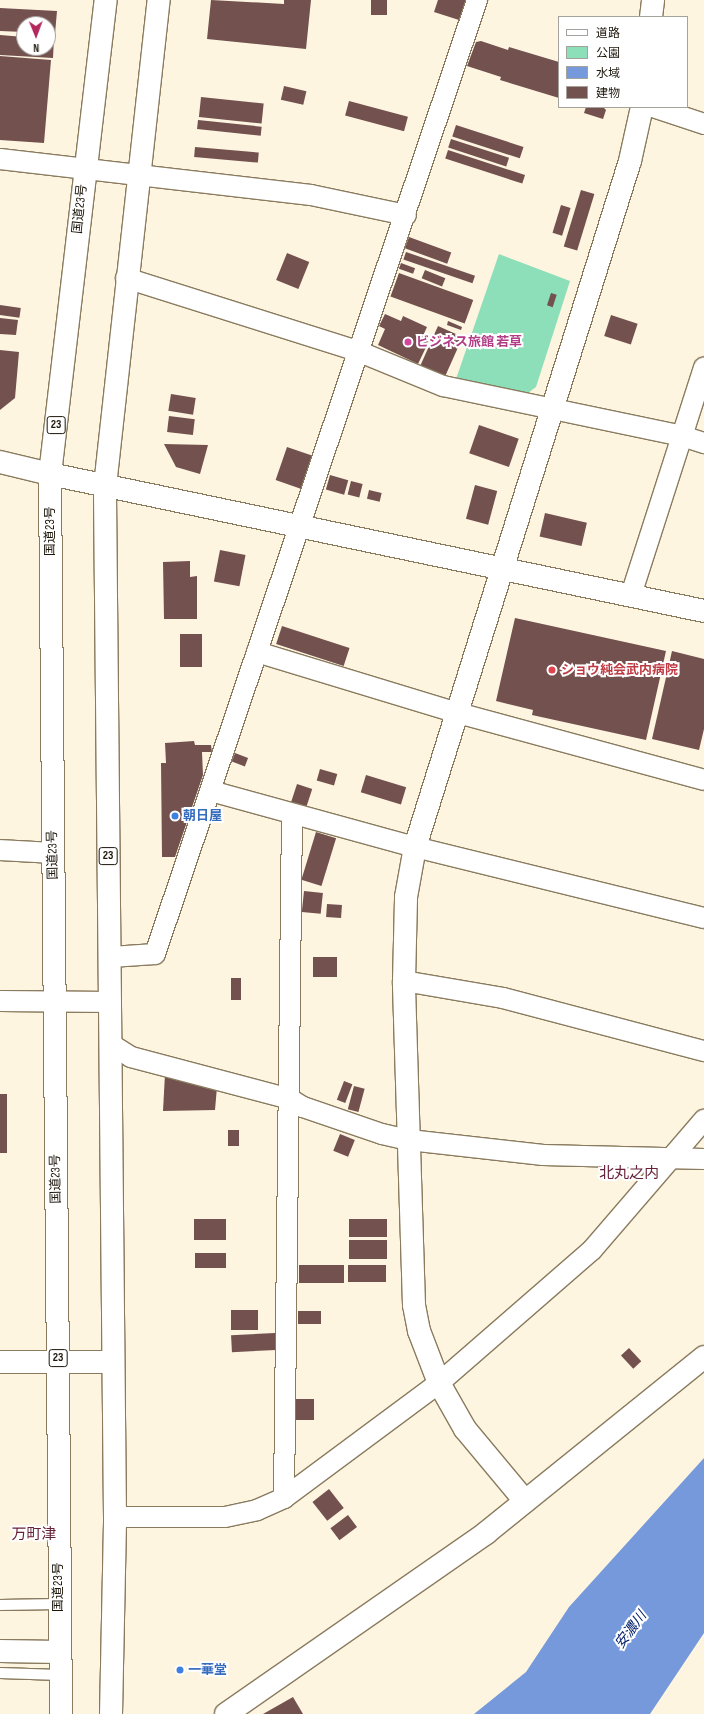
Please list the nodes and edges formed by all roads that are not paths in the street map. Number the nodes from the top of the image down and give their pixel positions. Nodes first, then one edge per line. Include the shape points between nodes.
1 (106, 0) edge
2 (159, 0) edge
3 (477, 0) edge
4 (653, 0) edge
5 (651, 16) edge
6 (642, 108) edge
7 (656, 108) edge
8 (704, 124) edge
9 (0, 159) edge
10 (84, 168) junction
11 (138, 176) junction
12 (406, 215) junction
13 (126, 278) junction
14 (360, 352) junction
15 (704, 367) edge
16 (552, 408) junction
17 (682, 436) junction
18 (704, 444) edge
19 (0, 462) edge
20 (50, 474) junction
21 (105, 486) junction
22 (301, 528) junction
23 (503, 569) junction
24 (631, 595) junction
25 (704, 611) edge
26 (257, 652) junction
27 (458, 713) junction
28 (704, 780) edge
29 (211, 791) junction
30 (292, 814) junction
31 (415, 847) junction
32 (0, 850) edge
33 (53, 853) junction
34 (704, 918) edge
35 (111, 957) junction
36 (404, 981) junction
37 (0, 1001) edge
38 (54, 1002) junction
39 (112, 1002) junction
40 (112, 1045) junction
41 (704, 1052) edge
42 (290, 1099) junction
43 (704, 1120) edge
44 (409, 1140) junction
45 (672, 1158) junction
46 (704, 1159) edge
47 (704, 1357) edge
48 (0, 1362) edge
49 (113, 1362) junction
50 (58, 1363) junction
51 (439, 1383) junction
52 (284, 1498) junction
53 (525, 1501) junction
54 (115, 1517) junction
55 (0, 1604) edge
56 (58, 1604) junction
57 (0, 1651) edge
58 (59, 1652) junction
59 (0, 1672) edge
60 (60, 1675) junction
61 (61, 1714) edge
62 (111, 1714) edge
63 (226, 1714) edge

1 - 10 main road, 国道23号 / 23
2 - 11 main road, 23
3 - 12 street
4 - 5 main road
6 - 16 main road via 630,161
7 - 8 street
9 - 10 street
10 - 11 street
10 - 20 main road, 国道23号 / 23
11 - 12 street via 311,195
11 - 13 main road, 23
12 - 14 street
13 - 14 street
13 - 21 main road, 23
14 - 16 street via 443,386
14 - 22 street
15 - 17 street
16 - 17 street
16 - 23 main road
17 - 18 street
17 - 24 street
19 - 20 main road
20 - 21 main road
20 - 33 main road, 国道23号 / 23
21 - 22 main road
21 - 35 main road, 23
22 - 23 main road
22 - 26 street
23 - 24 main road
23 - 27 main road
24 - 25 main road
26 - 27 street
26 - 29 street
27 - 28 street
27 - 31 main road
29 - 30 street
29 - 35 street via 155,954
30 - 31 street
30 - 42 street
31 - 34 street
31 - 36 main road via 406,897
32 - 33 street
33 - 38 main road, 国道23号 / 23
35 - 39 main road, 23
36 - 41 street via 504,998
36 - 44 main road
37 - 38 street
38 - 39 street
38 - 50 main road, 国道23号 / 23
39 - 40 main road, 23
40 - 42 street via 131,1057
40 - 49 main road, 23
42 - 44 street via 303,1107 382,1134
42 - 52 street
43 - 45 street
44 - 45 street via 543,1155
44 - 51 main road via 414,1305 419,1331
45 - 46 street
45 - 51 street via 592,1250
47 - 53 main road
48 - 50 main road
49 - 50 main road
49 - 54 main road, 23
50 - 56 main road, 国道23号 / 23
51 - 52 street
51 - 53 main road via 465,1429
52 - 54 street via 257,1510 225,1517
53 - 63 main road via 486,1533
54 - 62 main road, 23
55 - 56 lane
56 - 58 main road, 国道23号 / 23
57 - 58 main road
58 - 60 main road, 国道23号 / 23
59 - 60 lane
60 - 61 main road, 国道23号 / 23

